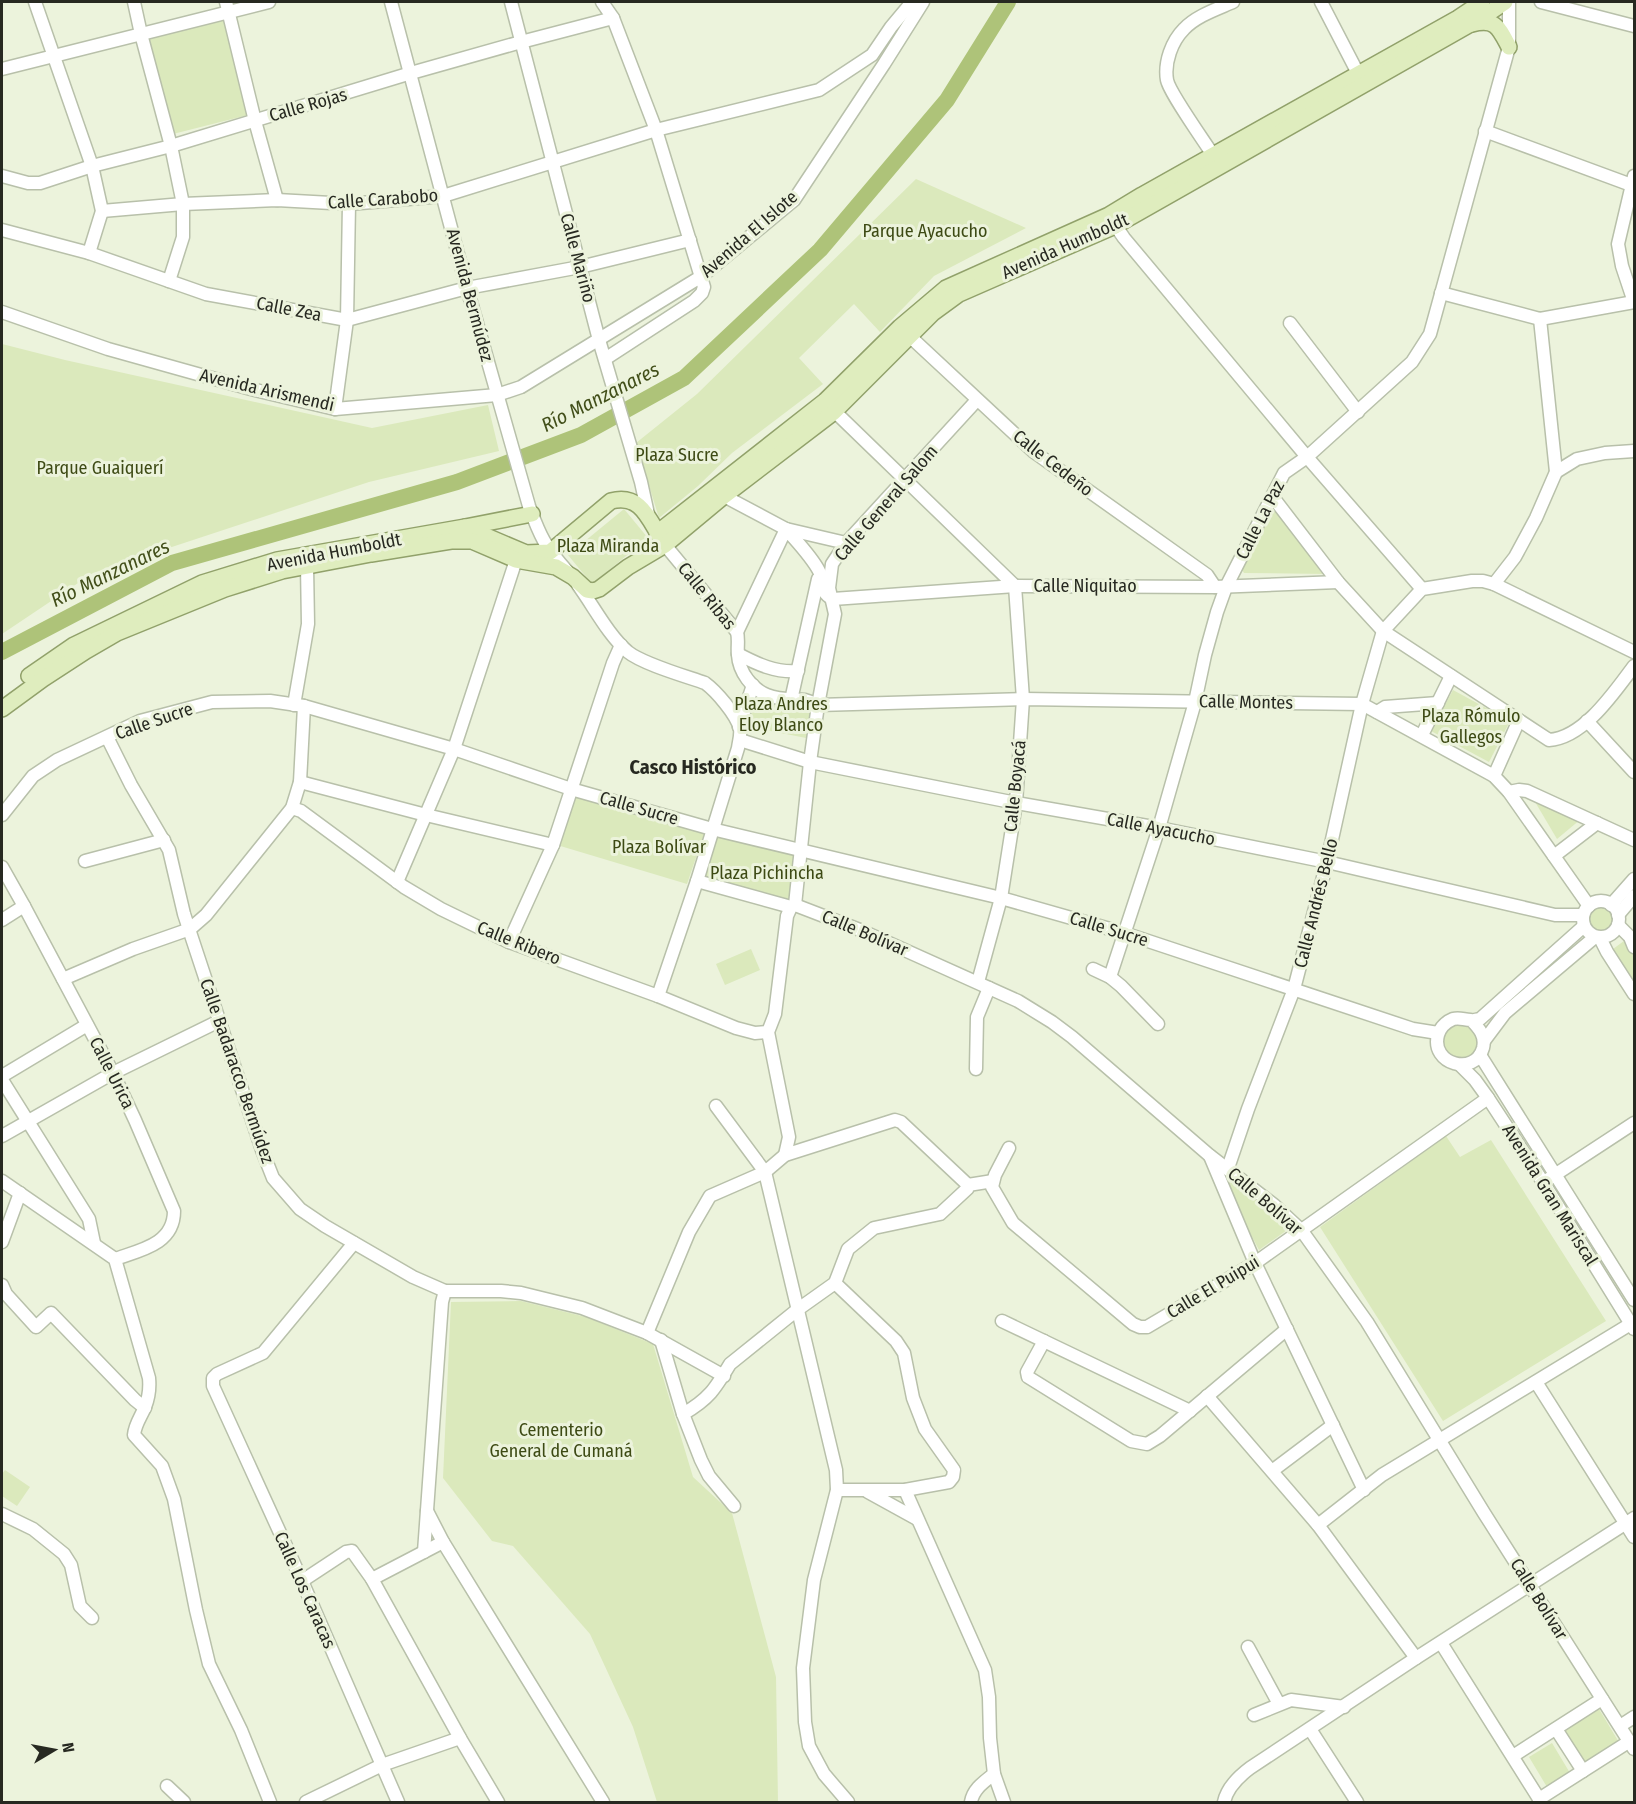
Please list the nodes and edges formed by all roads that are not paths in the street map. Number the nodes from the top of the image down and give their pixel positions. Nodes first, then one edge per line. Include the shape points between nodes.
1 (35, 2) edge
2 (134, 2) edge
3 (269, 2) edge
4 (391, 2) edge
5 (511, 2) edge
6 (602, 2) edge
7 (912, 2) edge
8 (923, 2) edge
9 (1233, 2) edge
10 (1322, 2) edge
11 (1473, 2) edge
12 (1482, 2) edge
13 (1507, 2) edge
14 (1541, 2) edge
15 (227, 7) edge
16 (613, 18) junction
17 (1464, 21) junction
18 (1635, 26) edge
19 (141, 34) junction
20 (521, 42) junction
21 (1509, 47) junction
22 (53, 56) junction
23 (2, 69) edge
24 (411, 74) junction
25 (1361, 79) junction
26 (255, 121) junction
27 (656, 130) junction
28 (1485, 132) junction
29 (171, 146) junction
30 (1213, 154) junction
31 (553, 162) junction
32 (92, 166) junction
33 (2, 176) edge
34 (1634, 182) edge
35 (443, 196) junction
36 (277, 200) junction
37 (183, 204) junction
38 (349, 204) junction
39 (102, 211) junction
40 (1112, 221) junction
41 (2, 230) edge
42 (690, 240) junction
43 (90, 253) junction
44 (580, 267) junction
45 (702, 276) junction
46 (169, 281) junction
47 (467, 288) junction
48 (1441, 294) junction
49 (1635, 302) edge
50 (2, 312) edge
51 (1539, 319) junction
52 (347, 320) junction
53 (1290, 323) dead end
54 (905, 332) junction
55 (599, 340) junction
56 (605, 359) junction
57 (497, 395) junction
58 (977, 400) junction
59 (829, 407) junction
60 (335, 409) junction
61 (1358, 412) junction
62 (1635, 451) edge
63 (1307, 457) junction
64 (1556, 472) junction
65 (905, 479) junction
66 (719, 492) junction
67 (1272, 496) junction
68 (531, 510) junction
69 (648, 514) junction
70 (465, 527) junction
71 (786, 529) junction
72 (661, 539) junction
73 (846, 543) junction
74 (550, 552) junction
75 (516, 560) junction
76 (307, 566) junction
77 (820, 572) junction
78 (573, 577) junction
79 (1338, 582) junction
80 (1494, 584) junction
81 (1015, 586) junction
82 (1220, 587) junction
83 (1422, 588) junction
84 (832, 599) junction
85 (1383, 631) junction
86 (737, 632) junction
87 (621, 645) junction
88 (1635, 652) edge
89 (738, 654) junction
90 (1635, 666) edge
91 (798, 670) junction
92 (1451, 676) junction
93 (753, 685) junction
94 (2, 697) edge
95 (1023, 699) junction
96 (790, 700) junction
97 (1195, 702) junction
98 (1438, 703) junction
99 (1362, 704) junction
100 (299, 705) junction
101 (818, 705) junction
102 (2, 709) edge
103 (1377, 711) junction
104 (1519, 720) junction
105 (1587, 722) junction
106 (740, 727) junction
107 (1422, 735) junction
108 (107, 737) junction
109 (740, 740) junction
110 (454, 749) junction
111 (810, 762) junction
112 (1635, 772) edge
113 (1494, 776) junction
114 (300, 782) junction
115 (571, 789) junction
116 (1509, 792) junction
117 (1016, 803) junction
118 (291, 807) junction
119 (2, 815) edge
120 (426, 815) junction
121 (1597, 823) junction
122 (1159, 828) junction
123 (712, 829) junction
124 (164, 840) junction
125 (1635, 840) edge
126 (553, 845) junction
127 (801, 851) junction
128 (1554, 856) junction
129 (85, 861) dead end
130 (1327, 862) junction
131 (2, 867) edge
132 (1635, 879) edge
133 (697, 881) junction
134 (397, 882) junction
135 (1635, 896) edge
136 (1001, 898) junction
137 (24, 906) junction
138 (793, 906) junction
139 (1616, 915) junction
140 (1585, 916) junction
141 (2, 920) edge
142 (190, 929) junction
143 (1124, 933) junction
144 (1598, 937) junction
145 (509, 942) junction
146 (1635, 947) edge
147 (1093, 969) dead end
148 (1110, 977) junction
149 (63, 979) junction
150 (983, 985) junction
151 (1294, 989) junction
152 (1635, 994) edge
153 (658, 996) junction
154 (1471, 1020) junction
155 (219, 1021) junction
156 (1158, 1024) dead end
157 (87, 1025) junction
158 (768, 1032) junction
159 (1438, 1033) junction
160 (1484, 1041) junction
161 (1480, 1055) junction
162 (1460, 1065) junction
163 (976, 1068) dead end
164 (113, 1073) junction
165 (2, 1078) edge
166 (1488, 1098) junction
167 (716, 1106) dead end
168 (28, 1122) junction
169 (1635, 1123) edge
170 (2, 1136) edge
171 (1009, 1148) dead end
172 (785, 1155) junction
173 (1209, 1155) junction
174 (1228, 1168) junction
175 (765, 1172) junction
176 (1554, 1175) junction
177 (2, 1180) edge
178 (993, 1181) junction
179 (1543, 1182) junction
180 (968, 1185) junction
181 (20, 1193) junction
182 (1302, 1231) junction
183 (2, 1242) edge
184 (94, 1243) junction
185 (354, 1243) junction
186 (115, 1259) junction
187 (1255, 1263) junction
188 (835, 1283) junction
189 (2, 1285) edge
190 (445, 1290) junction
191 (1635, 1300) edge
192 (797, 1310) junction
193 (1002, 1321) dead end
194 (1633, 1325) edge
195 (1287, 1329) junction
196 (647, 1333) junction
197 (661, 1340) junction
198 (1044, 1341) junction
199 (724, 1376) junction
200 (1536, 1382) junction
201 (1207, 1396) junction
202 (145, 1408) junction
203 (1190, 1411) junction
204 (683, 1414) junction
205 (1333, 1425) junction
206 (1440, 1440) junction
207 (1272, 1471) junction
208 (837, 1490) junction
209 (865, 1490) junction
210 (905, 1490) junction
211 (1364, 1490) junction
212 (734, 1506) dead end
213 (427, 1511) junction
214 (2, 1514) edge
215 (917, 1519) junction
216 (1630, 1521) edge
217 (1318, 1525) junction
218 (1635, 1537) edge
219 (443, 1542) junction
220 (424, 1552) junction
221 (372, 1579) junction
222 (302, 1581) junction
223 (1531, 1584) junction
224 (92, 1618) dead end
225 (1441, 1643) junction
226 (1248, 1647) dead end
227 (1416, 1658) junction
228 (1602, 1700) junction
229 (1279, 1704) junction
230 (1344, 1707) junction
231 (1254, 1715) dead end
232 (1635, 1717) edge
233 (1620, 1726) junction
234 (1310, 1729) junction
235 (1556, 1729) junction
236 (460, 1738) junction
237 (1632, 1745) edge
238 (1513, 1756) junction
239 (382, 1765) junction
240 (1583, 1771) junction
241 (994, 1774) junction
242 (167, 1786) dead end
243 (1540, 1801) edge
244 (184, 1803) edge
245 (270, 1803) edge
246 (306, 1803) edge
247 (398, 1803) edge
248 (498, 1803) edge
249 (603, 1803) edge
250 (848, 1803) edge
251 (971, 1803) edge
252 (1004, 1803) edge
253 (1224, 1803) edge
254 (1358, 1803) edge

1 - 22 street
2 - 19 street
3 - 15 street
4 - 24 street, Avenida Bermúdez
5 - 20 street, Calle Mariño
6 - 16 street
7 - 27 street via 872,55 819,90
8 - 45 street, Avenida El Islote via 794,200
9 - 30 street via 1184,28 1167,62 1167,82
10 - 25 street
11 - 17 main road
12 - 17 main road, Avenida Humboldt
13 - 17 main road, Avenida Humboldt
13 - 21 street, Calle La Paz
14 - 18 street
15 - 19 street
15 - 26 street
16 - 20 street, Calle Rojas
16 - 27 street
17 - 21 main road via 1493,23
17 - 25 main road, Avenida Humboldt
19 - 22 street
19 - 29 street
20 - 24 street, Calle Rojas
20 - 31 street, Calle Mariño
21 - 28 street, Calle La Paz
22 - 23 street
22 - 32 street
24 - 26 street, Calle Rojas
24 - 35 street, Avenida Bermúdez
25 - 30 main road, Avenida Humboldt
25 - 40 main road, Avenida Humboldt
26 - 29 street, Calle Rojas
26 - 36 street
27 - 31 street, Calle Carabobo
27 - 42 street
28 - 34 street
28 - 48 street, Calle La Paz
29 - 32 street, Calle Rojas
29 - 37 street
30 - 40 main road, Avenida Humboldt via 1142,195
31 - 35 street, Calle Carabobo
31 - 44 street, Calle Mariño
32 - 33 street, Calle Rojas via 40,183
32 - 39 street
34 - 49 street via 1618,244
35 - 38 street, Calle Carabobo
35 - 47 street, Avenida Bermúdez
36 - 37 street, Calle Carabobo
36 - 38 street, Calle Carabobo
37 - 39 street, Calle Carabobo
37 - 46 street via 183,237
38 - 52 street
39 - 43 street
40 - 54 main road, Avenida Humboldt via 946,288
40 - 63 street
41 - 43 street, Calle Zea
42 - 44 street, Calle Zea
42 - 45 street
43 - 46 street, Calle Zea
44 - 47 street, Calle Zea
44 - 55 street, Calle Mariño
45 - 55 street, Avenida El Islote
45 - 56 street via 704,287 694,301
46 - 52 street, Calle Zea via 206,294
47 - 52 street, Calle Zea
47 - 57 street, Avenida Bermúdez
48 - 51 street
48 - 61 street, Calle La Paz via 1430,334 1412,362
49 - 51 street
50 - 60 street, Avenida Arismendi via 108,349
51 - 64 street
52 - 60 street
53 - 61 street
54 - 58 street, Calle Cedeño
54 - 59 main road, Avenida Humboldt
55 - 56 street, Calle Mariño
55 - 57 street, Avenida Arismendi via 521,387
56 - 69 street, Calle Mariño
57 - 60 street, Avenida Arismendi
57 - 68 street, Avenida Bermúdez
58 - 65 street, Calle General Salom
58 - 82 street, Calle Cedeño via 1034,452
59 - 65 street
59 - 66 main road, Avenida Humboldt
61 - 63 street, Calle La Paz
62 - 64 street via 1577,459
63 - 67 street, Calle La Paz via 1284,473
63 - 83 street
64 - 80 street via 1515,557
65 - 73 street, Calle General Salom
65 - 81 street
66 - 71 street
66 - 72 main road, Avenida Humboldt
67 - 79 street
67 - 82 street, Calle La Paz
68 - 70 main road, Avenida Humboldt
68 - 74 street, Avenida Bermúdez via 539,535
69 - 72 main road
69 - 74 main road via 622,498 611,501
70 - 74 main road via 526,553
70 - 94 main road, Avenida Humboldt via 278,560 202,583 74,645
71 - 73 street
71 - 77 street
71 - 86 street
72 - 78 main road, Avenida Humboldt via 593,591
72 - 86 street, Calle Ribas
73 - 84 street, Calle General Salom via 832,564
74 - 78 street, Avenida Bermúdez
75 - 76 main road, Avenida Humboldt via 471,542 451,541
75 - 78 main road, Avenida Humboldt via 556,567
75 - 110 street
76 - 100 street via 308,624
76 - 102 main road, Avenida Humboldt via 225,590 117,633
77 - 84 street via 821,586
77 - 91 street
78 - 87 street, Avenida Bermúdez
79 - 82 street, Calle Niquitao
79 - 85 street
80 - 83 street via 1472,581
80 - 88 street
81 - 82 street, Calle Niquitao
81 - 84 street, Calle Niquitao
81 - 95 street, Calle Boyacá
82 - 97 street, Calle La Paz
83 - 85 street
84 - 101 street, Calle General Salom via 835,614
85 - 92 street
85 - 99 street, Calle Andrés Bello
86 - 89 street, Calle Ribas
87 - 106 street via 636,657 705,683
87 - 115 street
89 - 91 street via 786,672
89 - 93 street, Calle Ribas via 746,678
90 - 105 street
91 - 96 street
92 - 98 street
92 - 104 street
93 - 96 street via 767,695
93 - 106 street
95 - 97 street, Calle Montes
95 - 101 street, Calle Montes
95 - 117 street, Calle Boyacá
96 - 101 street
97 - 99 street, Calle Montes
97 - 122 street, Calle La Paz
98 - 103 street
98 - 107 street
99 - 103 street, Calle Montes
99 - 130 street, Calle Andrés Bello
100 - 108 street, Calle Sucre via 212,702 140,722
100 - 110 street, Calle Sucre
100 - 114 street
101 - 111 street, Calle General Salom
103 - 107 street, Calle Montes
104 - 105 street via 1549,740 1564,737
104 - 113 street
105 - 112 street
106 - 109 street
107 - 113 street, Calle Montes
108 - 119 street, Calle Sucre via 33,776
108 - 124 street, Calle Badaracco Bermúdez
109 - 111 street, Calle Ayacucho
109 - 123 street
110 - 115 street, Calle Sucre
110 - 120 street
111 - 117 street, Calle Ayacucho
111 - 127 street, Calle General Salom
113 - 116 street, Calle Montes
114 - 118 street
114 - 120 street
115 - 123 street, Calle Sucre
115 - 126 street
116 - 121 street via 1527,791
116 - 128 street, Calle Montes
117 - 122 street, Calle Ayacucho
117 - 136 street, Calle Boyacá
118 - 134 street, Calle Ribero
118 - 142 street via 206,915
120 - 126 street
120 - 134 street
121 - 125 street
121 - 128 street
122 - 130 street, Calle Ayacucho
122 - 143 street, Calle La Paz
123 - 127 street, Calle Sucre
123 - 133 street
124 - 129 street
124 - 142 street, Calle Badaracco Bermúdez
126 - 145 street
127 - 136 street, Calle Sucre
127 - 138 street, Calle General Salom
128 - 140 street, Calle Montes
130 - 140 street, Calle Ayacucho via 1555,915
130 - 151 street, Calle Andrés Bello
131 - 137 street, Calle Urica
132 - 139 street
133 - 138 street, Calle Bolívar
133 - 153 street
134 - 145 street, Calle Ribero via 441,909
135 - 139 street
136 - 143 street, Calle Sucre
136 - 150 street, Calle Boyacá
137 - 141 street
137 - 149 street, Calle Urica
138 - 150 street, Calle Bolívar via 860,930
138 - 158 street, Calle General Salom via 787,916 775,1014
139 - 140 street via 1600,901
139 - 144 street via 1611,934
139 - 146 street
140 - 144 street via 1588,933
140 - 154 street via 1480,1019
142 - 149 street
142 - 155 street, Calle Badaracco Bermúdez
143 - 148 street, Calle La Paz
143 - 151 street, Calle Sucre
144 - 152 street
144 - 160 street via 1505,1013
145 - 153 street, Calle Ribero
147 - 148 street
148 - 156 street
149 - 157 street, Calle Urica
150 - 163 street, Calle Boyacá via 977,1017
150 - 173 street, Calle Bolívar via 1052,1022
151 - 159 street, Calle Sucre via 1413,1029
151 - 174 street, Calle Andrés Bello
153 - 158 street, Calle Ribero via 736,1028 755,1034
154 - 159 street via 1452,1019
154 - 160 street
155 - 164 street
155 - 185 street, Calle Badaracco Bermúdez via 273,1178 300,1209
157 - 164 street, Calle Urica
157 - 165 street
158 - 172 street, Calle General Salom via 789,1137
159 - 162 street via 1437,1046 1443,1058
160 - 161 street
161 - 162 street via 1473,1062
161 - 176 street, Avenida Gran Mariscal
162 - 166 street, Avenida Gran Mariscal
164 - 168 street
164 - 186 street, Calle Urica via 174,1211 174,1224 164,1238
165 - 168 street
166 - 179 street, Avenida Gran Mariscal
166 - 182 street, Calle El Puipui
167 - 175 street
168 - 170 street
168 - 184 street via 89,1219
169 - 176 street
171 - 178 street
172 - 175 street
172 - 180 street via 895,1120
173 - 174 street, Calle Bolívar
173 - 187 street
174 - 182 street, Calle Bolívar
175 - 192 street
175 - 196 street via 710,1196 689,1232
176 - 179 street
176 - 191 street, Avenida Gran Mariscal
177 - 181 street
178 - 180 street
178 - 187 street, Calle El Puipui via 992,1187 1013,1223 1140,1327 1147,1327
179 - 194 street, Avenida Gran Mariscal
180 - 188 street via 940,1214 874,1228 848,1249
181 - 183 street
181 - 184 street
182 - 187 street, Calle El Puipui
182 - 206 street, Calle Bolívar via 1367,1322
184 - 186 street
185 - 190 street, Calle Badaracco Bermúdez via 413,1277
185 - 222 street, Calle Los Caracas via 263,1353 213,1378 213,1386
186 - 202 street via 149,1378
187 - 195 street
188 - 192 street
188 - 210 street via 904,1353 913,1398 925,1429 954,1470 949,1482
189 - 202 street via 36,1327 51,1313
190 - 196 street, Calle Badaracco Bermúdez via 521,1293 582,1308
190 - 213 street
192 - 199 street via 730,1364
192 - 208 street via 836,1470
193 - 198 street
194 - 200 street
195 - 201 street
195 - 205 street
196 - 197 street, Calle Badaracco Bermúdez
197 - 199 street, Calle Badaracco Bermúdez
197 - 204 street
198 - 203 street
198 - 203 street via 1028,1377 1131,1441 1147,1444
199 - 204 street via 700,1405
200 - 206 street
200 - 216 street
201 - 203 street
201 - 207 street
202 - 245 street via 134,1435 162,1466 174,1499 209,1664
204 - 212 street via 709,1476
205 - 207 street
205 - 211 street
206 - 211 street via 1382,1474
206 - 223 street, Calle Bolívar
207 - 217 street
208 - 209 street
208 - 250 street via 814,1580 803,1668 809,1746 824,1774
209 - 210 street
209 - 215 street
210 - 215 street
211 - 217 street
213 - 219 street
213 - 220 street
214 - 224 street via 33,1529 64,1554 72,1564 80,1606
215 - 241 street via 985,1670
216 - 218 street
216 - 223 street
217 - 227 street
219 - 220 street
219 - 249 street
220 - 221 street
221 - 222 street via 352,1551
221 - 236 street
222 - 239 street, Calle Los Caracas
223 - 225 street
223 - 228 street, Calle Bolívar
225 - 227 street
225 - 238 street
226 - 229 street
227 - 230 street
228 - 233 street, Calle Bolívar
228 - 235 street
229 - 230 street via 1291,1700
229 - 231 street
230 - 234 street
232 - 233 street
233 - 237 street, Calle Bolívar
234 - 253 street via 1240,1776
234 - 254 street
235 - 238 street
235 - 240 street
236 - 239 street
236 - 248 street
237 - 240 street
238 - 243 street
239 - 246 street
239 - 247 street, Calle Los Caracas
240 - 243 street
241 - 251 street via 978,1787
241 - 252 street
242 - 244 street

